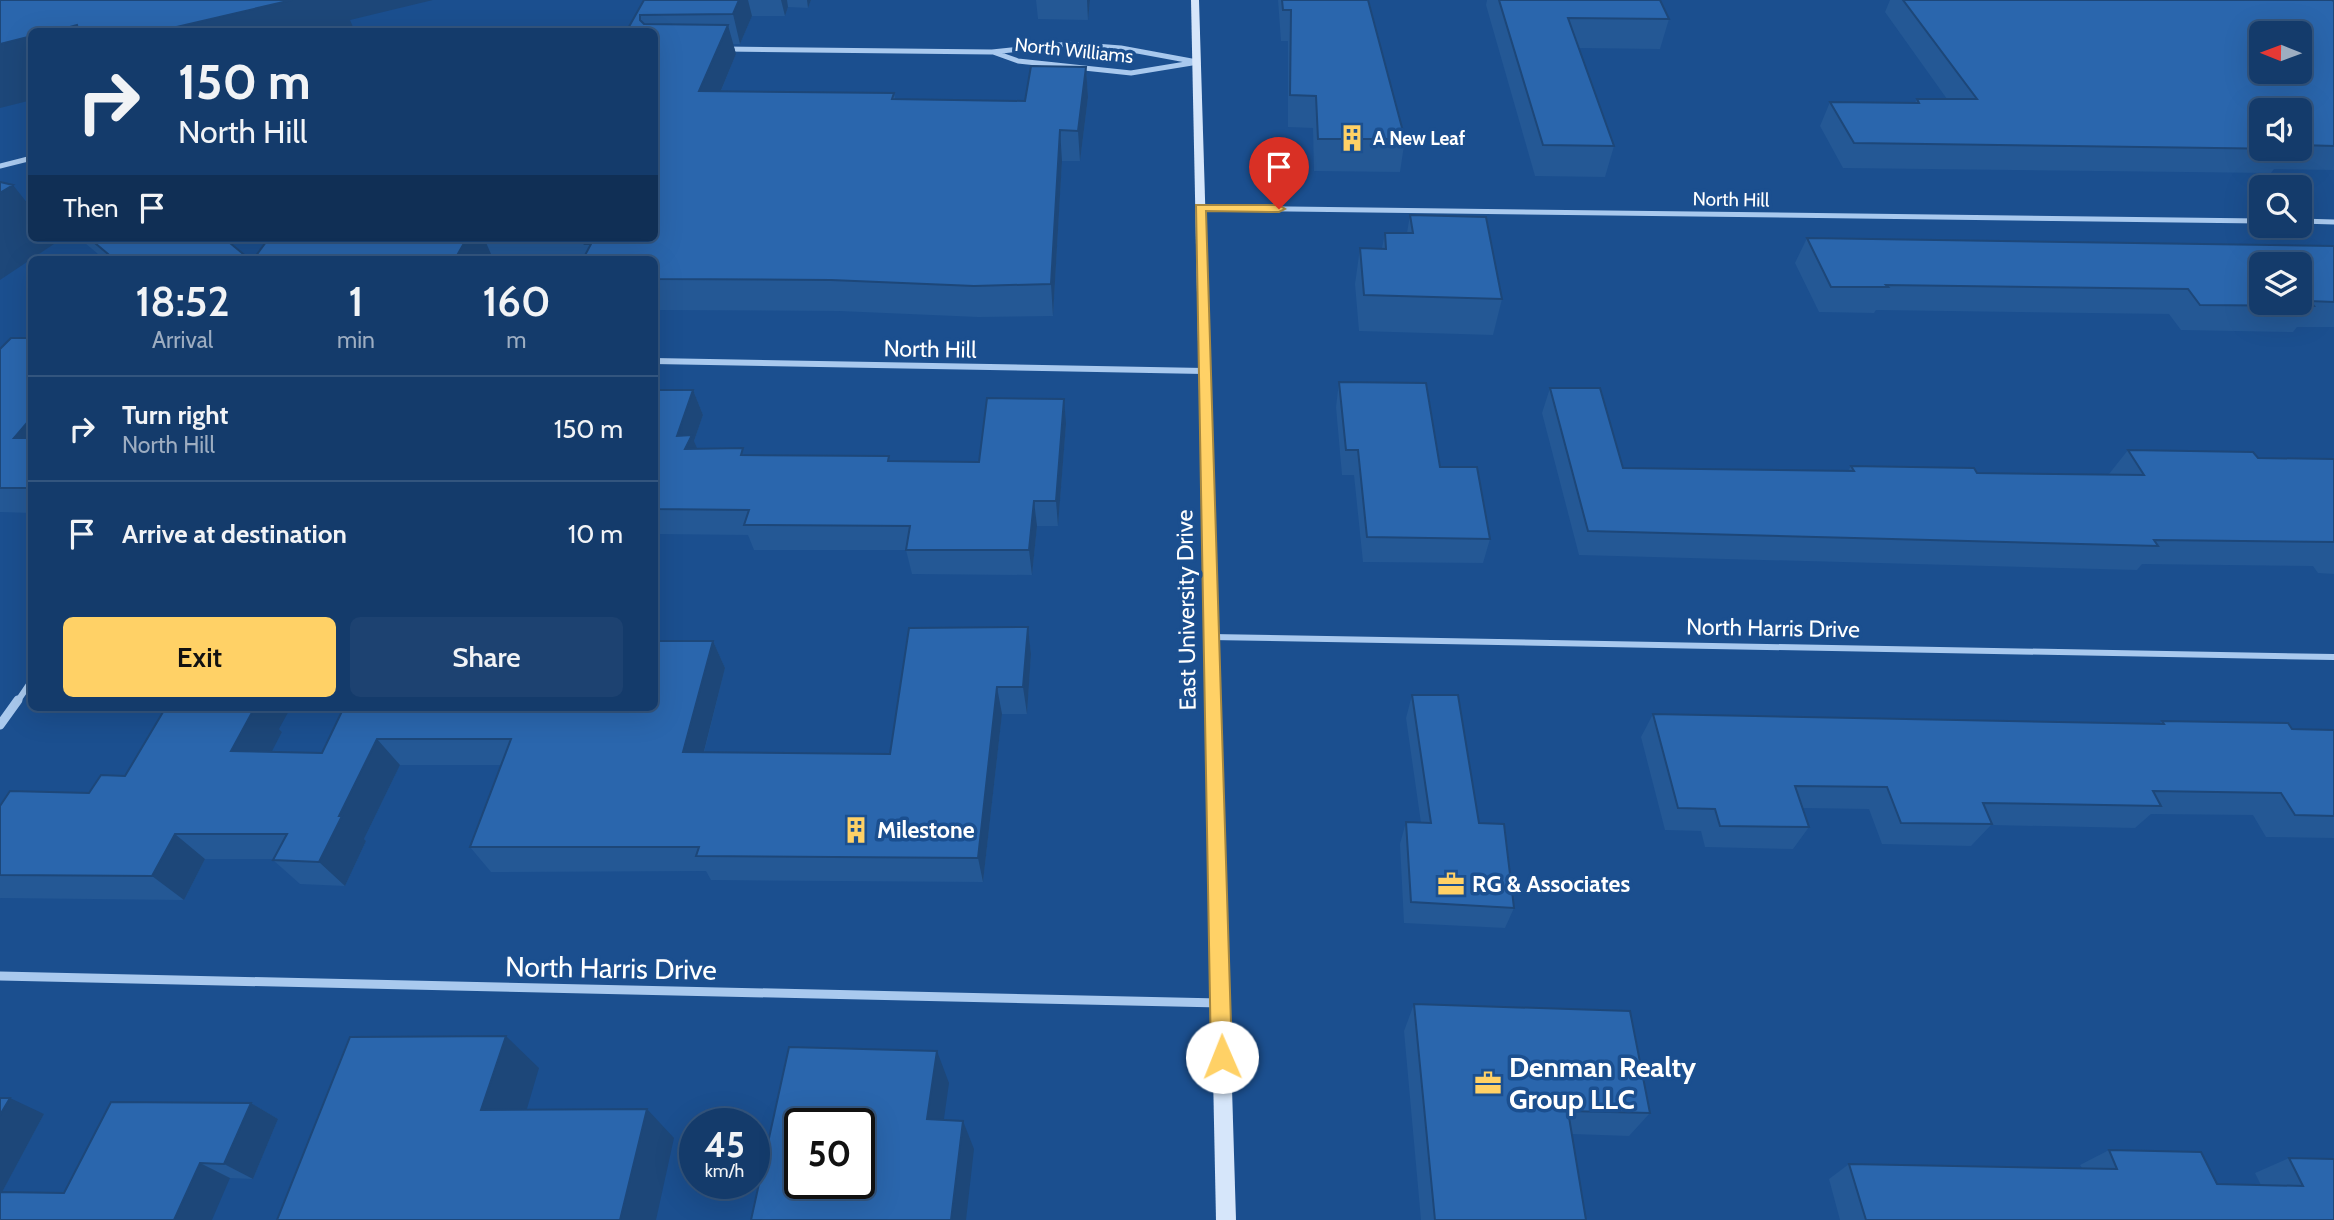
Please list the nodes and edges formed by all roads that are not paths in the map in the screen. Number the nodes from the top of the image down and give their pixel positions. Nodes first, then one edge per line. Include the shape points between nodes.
1 (1195, 0) edge
2 (722, 49) edge
3 (992, 52) junction
4 (1197, 62) junction
5 (28, 159) edge
6 (0, 166) edge
7 (1200, 208) junction
8 (2249, 221) edge
9 (2312, 221) edge
10 (2334, 222) edge
11 (658, 361) edge
12 (1204, 371) junction
13 (1211, 637) junction
14 (2334, 657) edge
15 (28, 686) edge
16 (0, 725) edge
17 (0, 976) edge
18 (1220, 1003) junction
19 (1226, 1220) edge

1 - 4 main road, East University Drive
2 - 3 street, North Williams
3 - 4 street, North Williams via 1020,45 1135,48
3 - 4 street, North Williams via 1018,61 1131,73
4 - 7 main road, East University Drive
5 - 6 street
7 - 8 street, North Hill
7 - 12 main road, East University Drive
9 - 10 street
11 - 12 street, North Hill
12 - 13 main road, East University Drive
13 - 14 street, North Harris Drive
13 - 18 main road, East University Drive
15 - 16 street
17 - 18 street, North Harris Drive
18 - 19 main road, East University Drive

